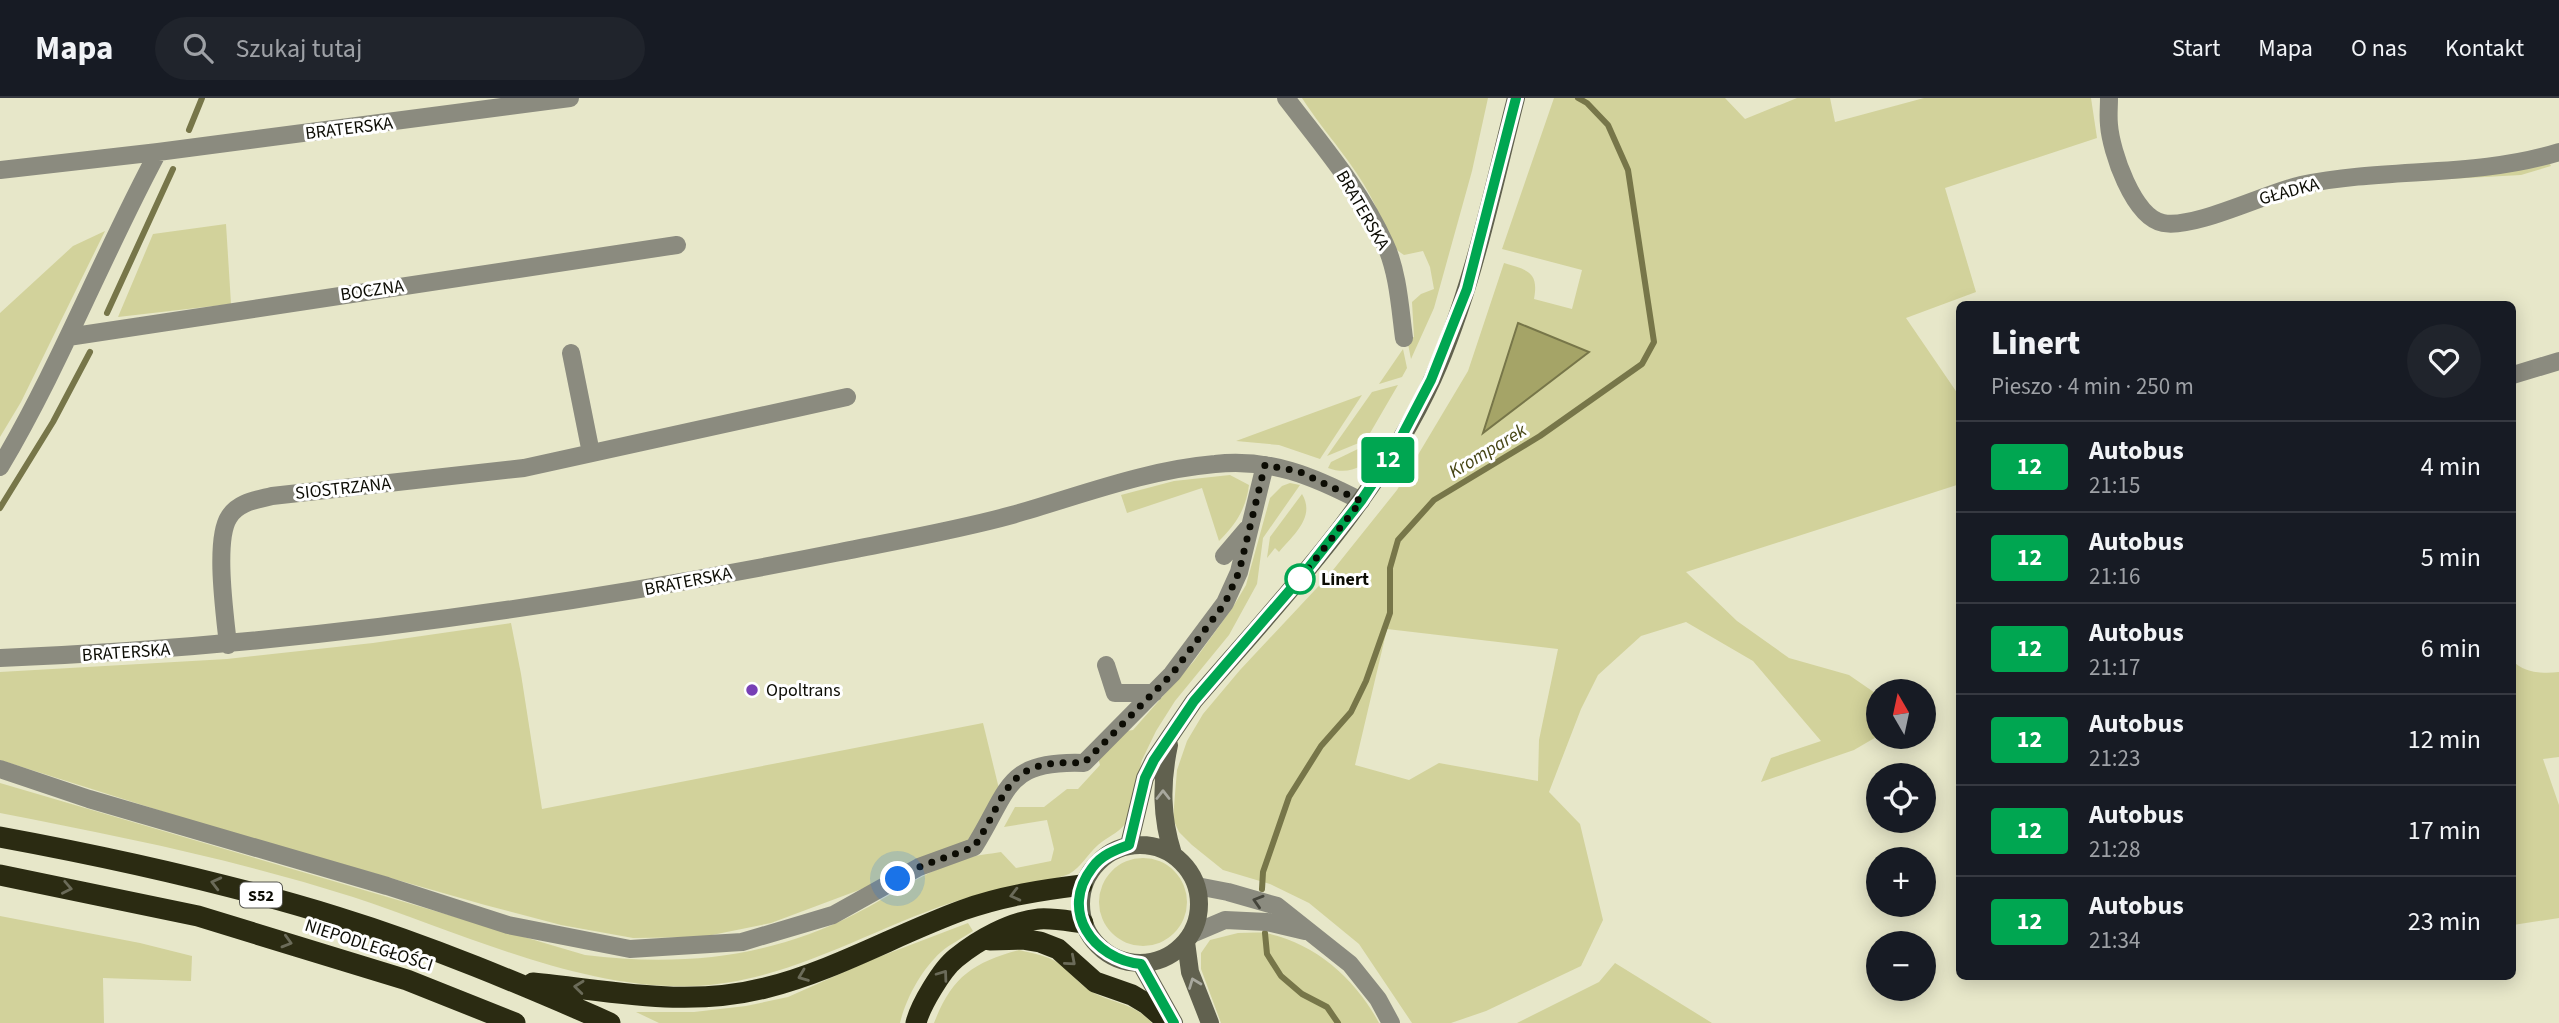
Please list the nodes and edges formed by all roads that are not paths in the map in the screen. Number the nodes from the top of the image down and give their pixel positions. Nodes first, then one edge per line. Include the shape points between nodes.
1 (570, 98) edge
2 (1286, 98) edge
3 (1516, 98) edge
4 (2109, 98) edge
5 (529, 101) edge
6 (158, 152) junction
7 (2559, 152) edge
8 (0, 170) edge
9 (677, 245) dead end
10 (68, 337) junction
11 (1404, 338) dead end
12 (570, 353) dead end
13 (2559, 362) edge
14 (2516, 374) edge
15 (846, 397) dead end
16 (592, 453) junction
17 (1265, 465) junction
18 (0, 467) edge
19 (1361, 501) junction
20 (1249, 527) junction
21 (1224, 556) dead end
22 (228, 645) junction
23 (0, 659) edge
24 (1106, 665) dead end
25 (1154, 693) junction
26 (1171, 735) junction
27 (0, 769) edge
28 (0, 837) edge
29 (1129, 845) junction
30 (1172, 854) junction
31 (0, 875) edge
32 (1082, 885) junction
33 (1197, 886) junction
34 (1083, 923) junction
35 (1312, 932) junction
36 (1189, 938) junction
37 (984, 940) junction
38 (1141, 964) junction
39 (514, 981) junction
40 (515, 1023) edge
41 (610, 1023) edge
42 (916, 1023) edge
43 (1172, 1023) edge
44 (1210, 1023) edge
45 (1391, 1023) edge

1 - 5 street, BRATERSKA
2 - 11 street, BRATERSKA via 1331,156 1386,245
3 - 19 street via 1467,289 1446,346 1393,453
4 - 7 street, GŁADKA via 2113,150 2129,190 2147,214 2162,223 2191,221 2298,186 2335,179 2504,165
5 - 6 street, BRATERSKA
6 - 8 street, BRATERSKA
6 - 10 street
9 - 10 street, BOCZNA
10 - 18 street
12 - 16 street
13 - 14 street
15 - 16 street, SIOSTRZANA
16 - 22 street, SIOSTRZANA via 524,468 246,502 230,516 221,539
17 - 19 street, BRATERSKA via 1298,471
17 - 20 street
17 - 22 street, BRATERSKA via 1218,463 1167,471 986,522 649,589
19 - 26 street via 1194,701
20 - 21 street
20 - 25 street via 1239,572 1225,603
22 - 23 street, BRATERSKA
24 - 25 street via 1115,693
25 - 27 street via 1084,763 1054,762 1024,772 1004,790 974,847 919,867 833,915 741,942 630,949 508,925
26 - 29 street via 1145,778
30 -> 26 street via 1162,800
39 -> 28 highway, NIEPODLEGŁOŚCI / S52 via 337,917 230,887
29 - 30 street via 1153,846
29 - 32 street via 1107,854 1092,867
30 - 33 street via 1188,868
31 -> 40 highway, NIEPODLEGŁOŚCI / S52 via 224,923 407,980
32 - 34 street
32 -> 39 highway via 1027,892 964,910 794,979 725,996 663,999
35 -> 33 street via 1277,906
33 - 36 street via 1198,919
34 - 37 highway via 1020,922
34 - 38 street via 1089,937 1111,957
35 - 36 street via 1267,922 1225,920
35 - 45 street via 1350,964
36 - 38 street via 1166,958
44 -> 36 street via 1190,972
42 -> 37 highway via 954,960
37 -> 43 highway via 1022,939 1058,949 1095,982 1132,995
38 - 43 street
39 - 41 highway, S52

